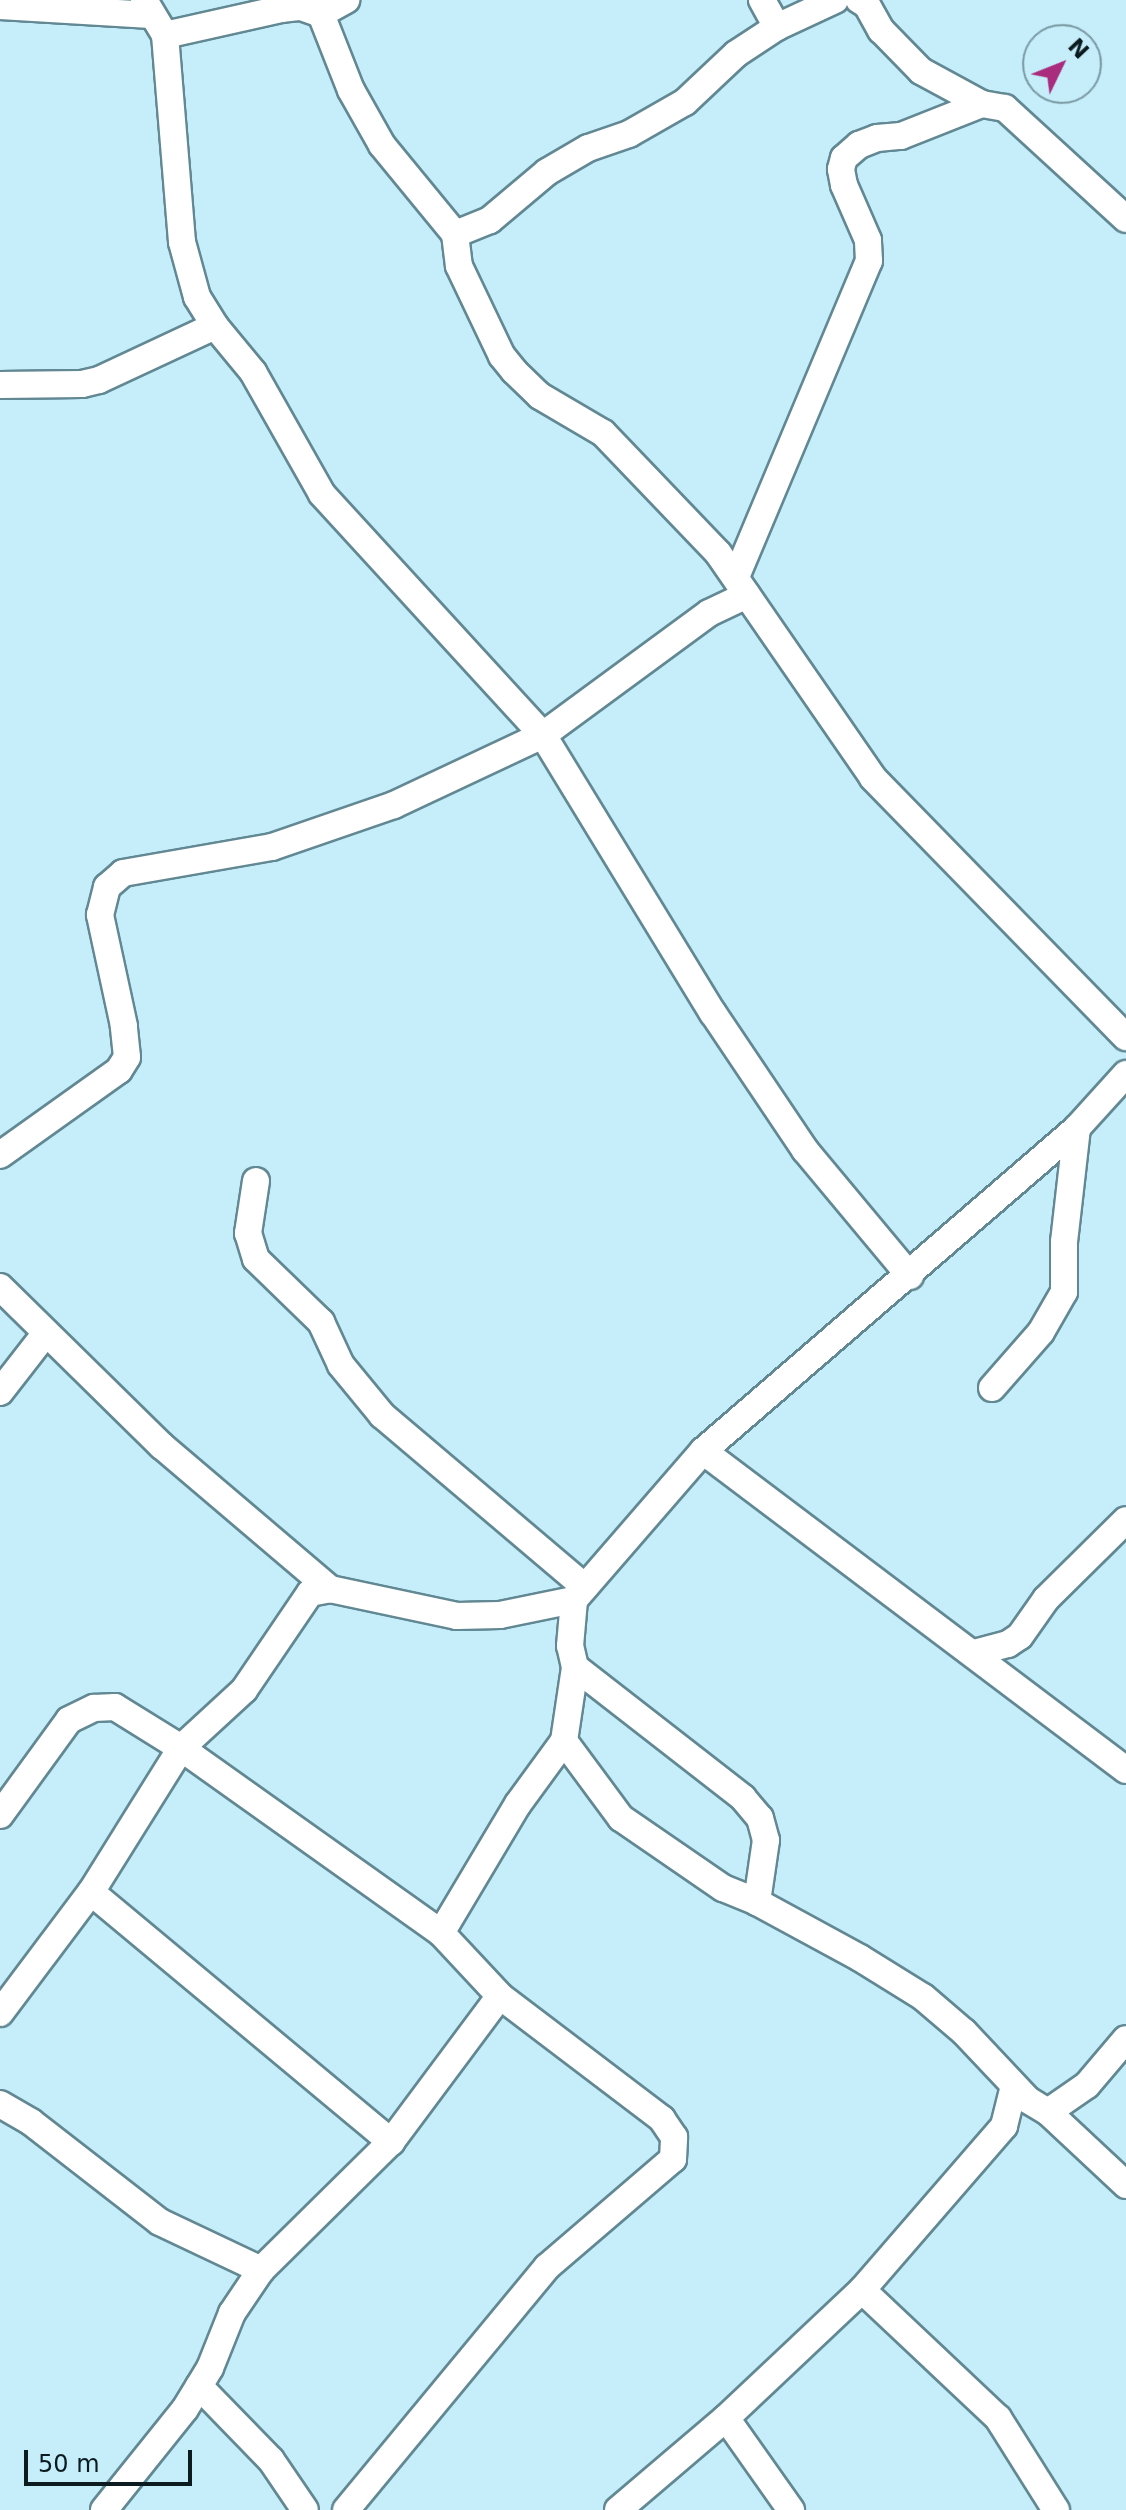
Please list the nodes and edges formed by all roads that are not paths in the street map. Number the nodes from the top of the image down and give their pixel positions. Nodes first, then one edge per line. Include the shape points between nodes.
1 (346, 0) edge
2 (762, 0) edge
3 (835, 0) edge
4 (859, 0) edge
5 (0, 6) edge
6 (321, 14) junction
7 (153, 17) edge
8 (777, 27) junction
9 (982, 104) junction
10 (1126, 219) edge
11 (455, 234) junction
12 (215, 326) junction
13 (0, 385) edge
14 (742, 586) junction
15 (543, 735) junction
16 (1126, 1037) edge
17 (1126, 1074) edge
18 (1077, 1128) junction
19 (0, 1155) edge
20 (256, 1181) dead end
21 (910, 1276) junction
22 (0, 1287) edge
23 (46, 1333) junction
24 (992, 1388) dead end
25 (0, 1392) edge
26 (703, 1451) junction
27 (1126, 1520) edge
28 (330, 1589) junction
29 (580, 1594) junction
30 (1020, 1636) junction
31 (974, 1653) junction
32 (575, 1667) junction
33 (1023, 1689) junction
34 (564, 1741) junction
35 (181, 1748) junction
36 (1126, 1770) edge
37 (0, 1815) edge
38 (91, 1892) junction
39 (757, 1902) junction
40 (441, 1933) junction
41 (500, 1996) junction
42 (0, 2013) edge
43 (1126, 2039) edge
44 (1014, 2086) junction
45 (0, 2104) edge
46 (1048, 2112) junction
47 (391, 2142) junction
48 (1126, 2185) edge
49 (261, 2270) junction
50 (862, 2290) junction
51 (199, 2386) junction
52 (726, 2418) junction
53 (104, 2510) edge
54 (305, 2510) edge
55 (346, 2510) edge
56 (618, 2510) edge
57 (791, 2510) edge
58 (1056, 2510) edge

1 - 6 street
2 - 8 street
3 - 8 street
4 - 9 street via 921,71
5 - 7 street
6 - 7 street via 301,7
6 - 11 street via 351,90 382,145
7 - 12 street via 182,242 197,297
8 - 11 street via 736,54 685,102 629,134 588,148 547,172 490,220
9 - 10 street via 1005,108
9 - 14 street via 901,136 868,141 844,158 844,185 868,240 869,261
11 - 14 street via 459,266 514,371 540,396 603,433 718,553
12 - 13 street via 99,380
12 - 15 street via 253,372 322,494
14 - 15 street
14 - 16 street via 873,778
15 - 19 street via 394,805 272,847 123,873 107,887 100,915 127,1057 119,1070
15 - 21 street via 713,1013 805,1150
17 - 18 street
18 - 21 street
18 - 24 street via 1064,1292 1041,1332
20 - 29 street via 248,1233 256,1259 321,1322 341,1365 374,1405
21 - 26 street
22 - 23 street
23 - 25 street
23 - 28 street via 162,1446
26 - 29 street
26 - 31 street
27 - 30 street via 1046,1599
28 - 29 street via 457,1616 500,1615
28 - 35 street via 310,1593 244,1690
29 - 32 street via 570,1646
30 - 31 street
30 - 33 street
31 - 33 street
32 - 34 street
32 - 39 street via 743,1798 760,1818 766,1840
33 - 36 street
34 - 39 street via 621,1818 723,1888
34 - 40 street via 518,1804
35 - 37 street via 115,1707 94,1708 69,1720
35 - 38 street
35 - 40 street
38 - 42 street
38 - 47 street
39 - 44 street via 923,1997 975,2042
40 - 41 street
41 - 47 street
41 - 55 street via 662,2119 674,2137 673,2159 547,2267
43 - 46 street via 1087,2085
44 - 46 street
44 - 50 street via 1004,2126
45 - 49 street via 160,2222
46 - 48 street
47 - 49 street
49 - 51 street via 232,2313
50 - 52 street
50 - 58 street via 998,2418
51 - 53 street
51 - 54 street via 271,2460
52 - 56 street
52 - 57 street

